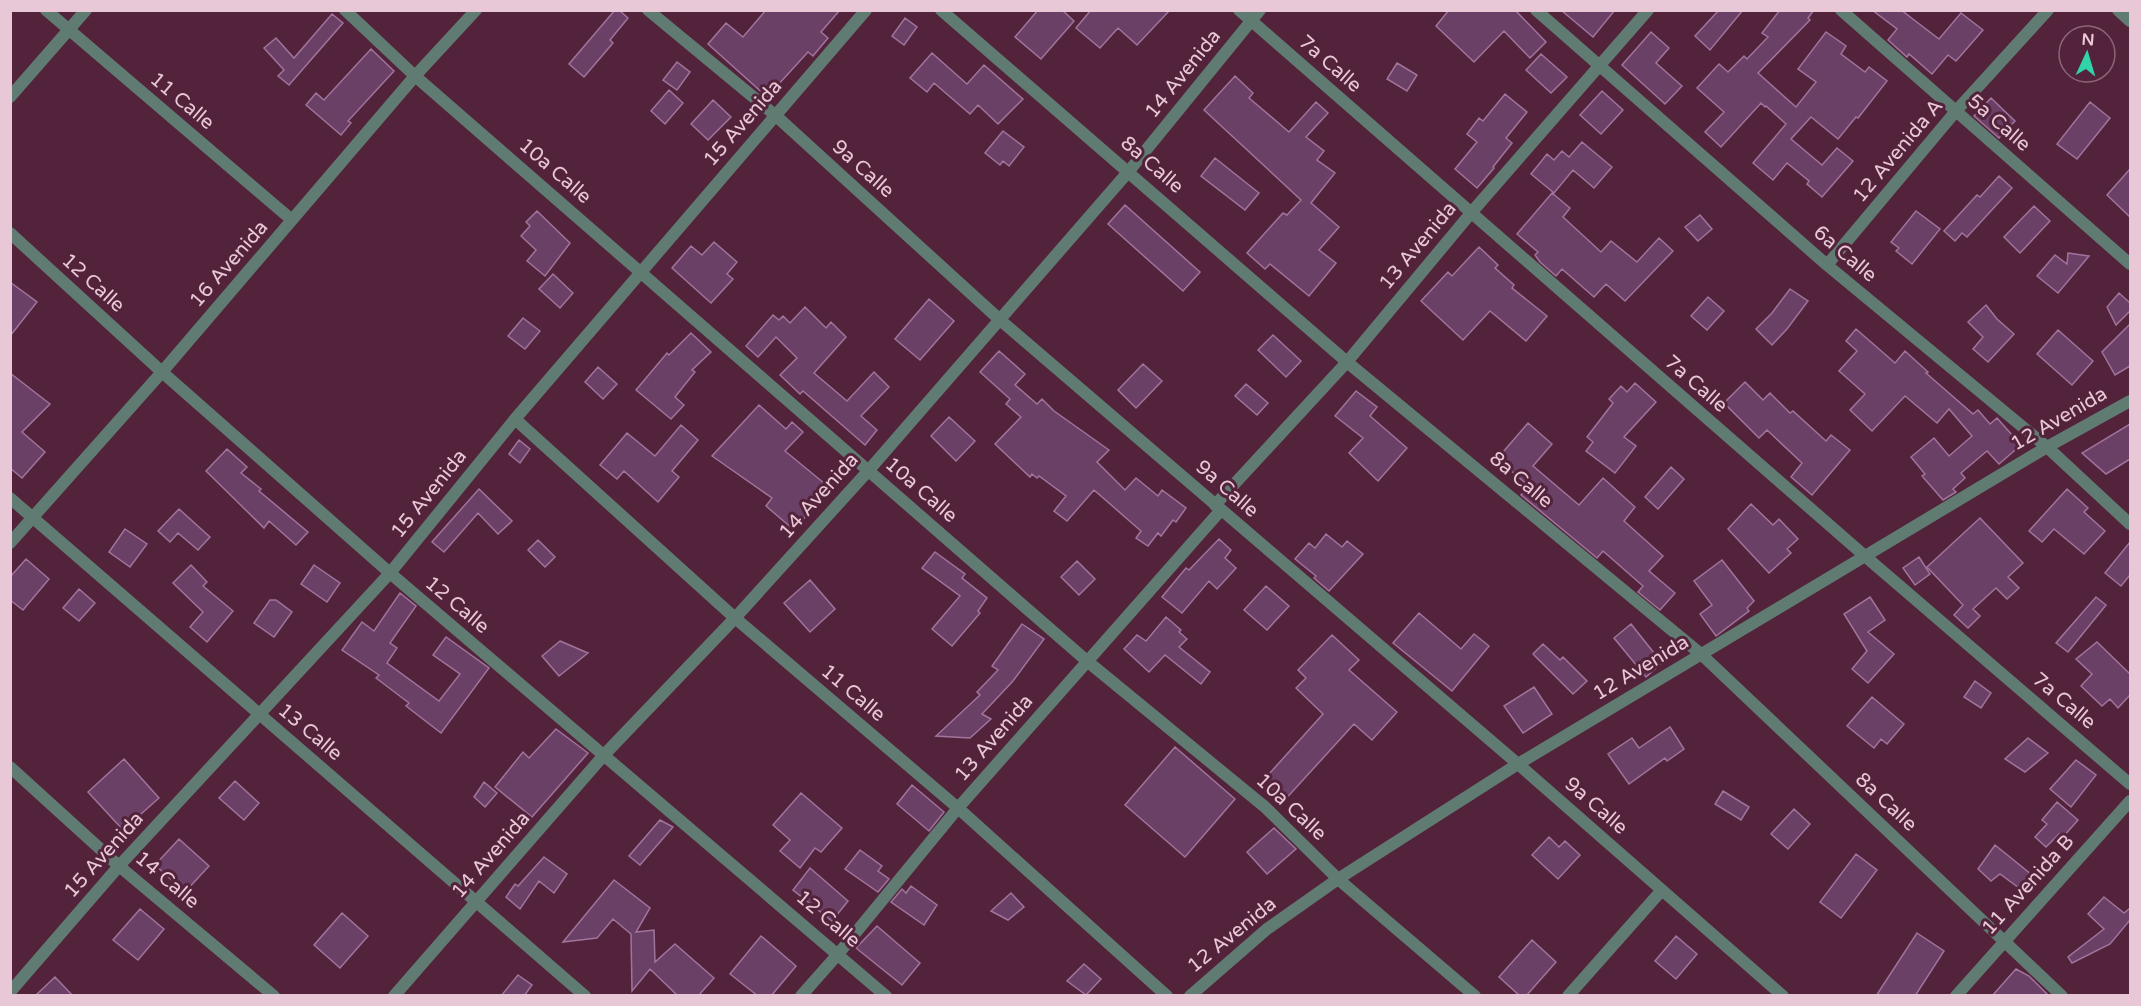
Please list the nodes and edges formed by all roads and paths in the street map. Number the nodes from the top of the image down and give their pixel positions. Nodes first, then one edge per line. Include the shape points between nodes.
1 (46, 10) edge
2 (86, 10) edge
3 (345, 10) edge
4 (476, 10) edge
5 (648, 10) edge
6 (866, 10) edge
7 (941, 10) edge
8 (1239, 10) edge
9 (1260, 10) edge
10 (1536, 10) edge
11 (1648, 10) edge
12 (1841, 10) edge
13 (2049, 10) edge
14 (2118, 10) edge
15 (1251, 21) junction
16 (2130, 21) edge
17 (69, 30) junction
18 (1600, 66) junction
19 (416, 76) junction
20 (10, 97) edge
21 (1956, 111) junction
22 (775, 115) junction
23 (1130, 171) junction
24 (1471, 213) junction
25 (292, 220) junction
26 (10, 234) edge
27 (2130, 264) edge
28 (1827, 265) junction
29 (641, 271) junction
30 (999, 319) junction
31 (1347, 362) junction
32 (162, 372) junction
33 (2130, 400) edge
34 (515, 418) junction
35 (2047, 447) junction
36 (869, 470) junction
37 (10, 498) edge
38 (1218, 507) junction
39 (33, 517) junction
40 (2130, 524) edge
41 (10, 543) edge
42 (1866, 558) junction
43 (390, 573) junction
44 (735, 618) junction
45 (1702, 655) junction
46 (1088, 661) junction
47 (258, 714) junction
48 (604, 755) junction
49 (1518, 764) junction
50 (10, 767) edge
51 (2130, 784) edge
52 (2130, 801) edge
53 (958, 808) junction
54 (119, 866) junction
55 (1338, 879) junction
56 (1662, 890) junction
57 (477, 901) junction
58 (2004, 940) junction
59 (839, 953) junction
60 (10, 992) edge
61 (274, 996) edge
62 (393, 996) edge
63 (585, 996) edge
64 (801, 996) edge
65 (886, 996) edge
66 (1167, 996) edge
67 (1190, 996) edge
68 (1475, 996) edge
69 (1568, 996) edge
70 (1783, 996) edge
71 (1956, 996) edge
72 (2062, 996) edge

1 - 17 street, 11 Calle
2 - 17 street
3 - 19 street, 10a Calle
4 - 19 street, 16 Avenida
5 - 22 street, 9a Calle
6 - 22 street, 15 Avenida
7 - 23 street, 8a Calle
8 - 15 street, 7a Calle
9 - 15 street, 14 Avenida
10 - 18 street, 6a Calle
11 - 18 street, 13 Avenida
12 - 21 street, 5a Calle
13 - 21 street, 12 Avenida A
14 - 16 street
15 - 23 street, 14 Avenida
15 - 24 street, 7a Calle
17 - 20 street
17 - 25 street, 11 Calle
18 - 24 street, 13 Avenida
18 - 28 street, 6a Calle
19 - 25 street, 16 Avenida
19 - 29 street, 10a Calle
21 - 27 street, 5a Calle
21 - 28 street, 12 Avenida A
22 - 29 street, 15 Avenida
22 - 30 street, 9a Calle
23 - 30 street, 14 Avenida
23 - 31 street, 8a Calle
24 - 31 street, 13 Avenida
24 - 42 street, 7a Calle
25 - 32 street, 16 Avenida
26 - 32 street, 12 Calle
28 - 35 street, 6a Calle
29 - 34 street, 15 Avenida
29 - 36 street, 10a Calle
30 - 36 street, 14 Avenida
30 - 38 street, 9a Calle
31 - 38 street, 13 Avenida
31 - 45 street, 8a Calle
32 - 39 street, 16 Avenida
32 - 43 street, 12 Calle
33 - 35 street, 12 Avenida
34 - 43 street, 15 Avenida
34 - 44 street, 11 Calle
35 - 40 street, 6a Calle
35 - 42 street, 12 Avenida
36 - 44 street, 14 Avenida
36 - 46 street, 10a Calle
37 - 39 street, 13 Calle
38 - 46 street, 13 Avenida
38 - 49 street, 9a Calle
39 - 41 street, 16 Avenida
39 - 47 street, 13 Calle
42 - 45 street, 12 Avenida
42 - 51 street, 7a Calle
43 - 47 street, 15 Avenida
43 - 48 street, 12 Calle
44 - 48 street, 14 Avenida
44 - 53 street, 11 Calle
45 - 49 street, 12 Avenida
45 - 58 street, 8a Calle
46 - 53 street, 13 Avenida
46 - 55 street, 10a Calle via 1265,807
47 - 54 street, 15 Avenida
47 - 57 street, 13 Calle
48 - 57 street, 14 Avenida
48 - 59 street, 12 Calle
49 - 55 street, 12 Avenida
49 - 56 street, 9a Calle
50 - 54 street, 14 Calle
52 - 58 street, 11 Avenida B
53 - 59 street, 13 Avenida
53 - 66 street, 11 Calle
54 - 60 street, 15 Avenida
54 - 61 street, 14 Calle
55 - 67 street, 12 Avenida via 1267,929
55 - 68 street, 10a Calle
56 - 69 street
56 - 70 street, 9a Calle
57 - 62 street, 14 Avenida
57 - 63 street, 13 Calle
58 - 71 street, 11 Avenida B
58 - 72 street, 8a Calle
59 - 64 street, 13 Avenida
59 - 65 street, 12 Calle

